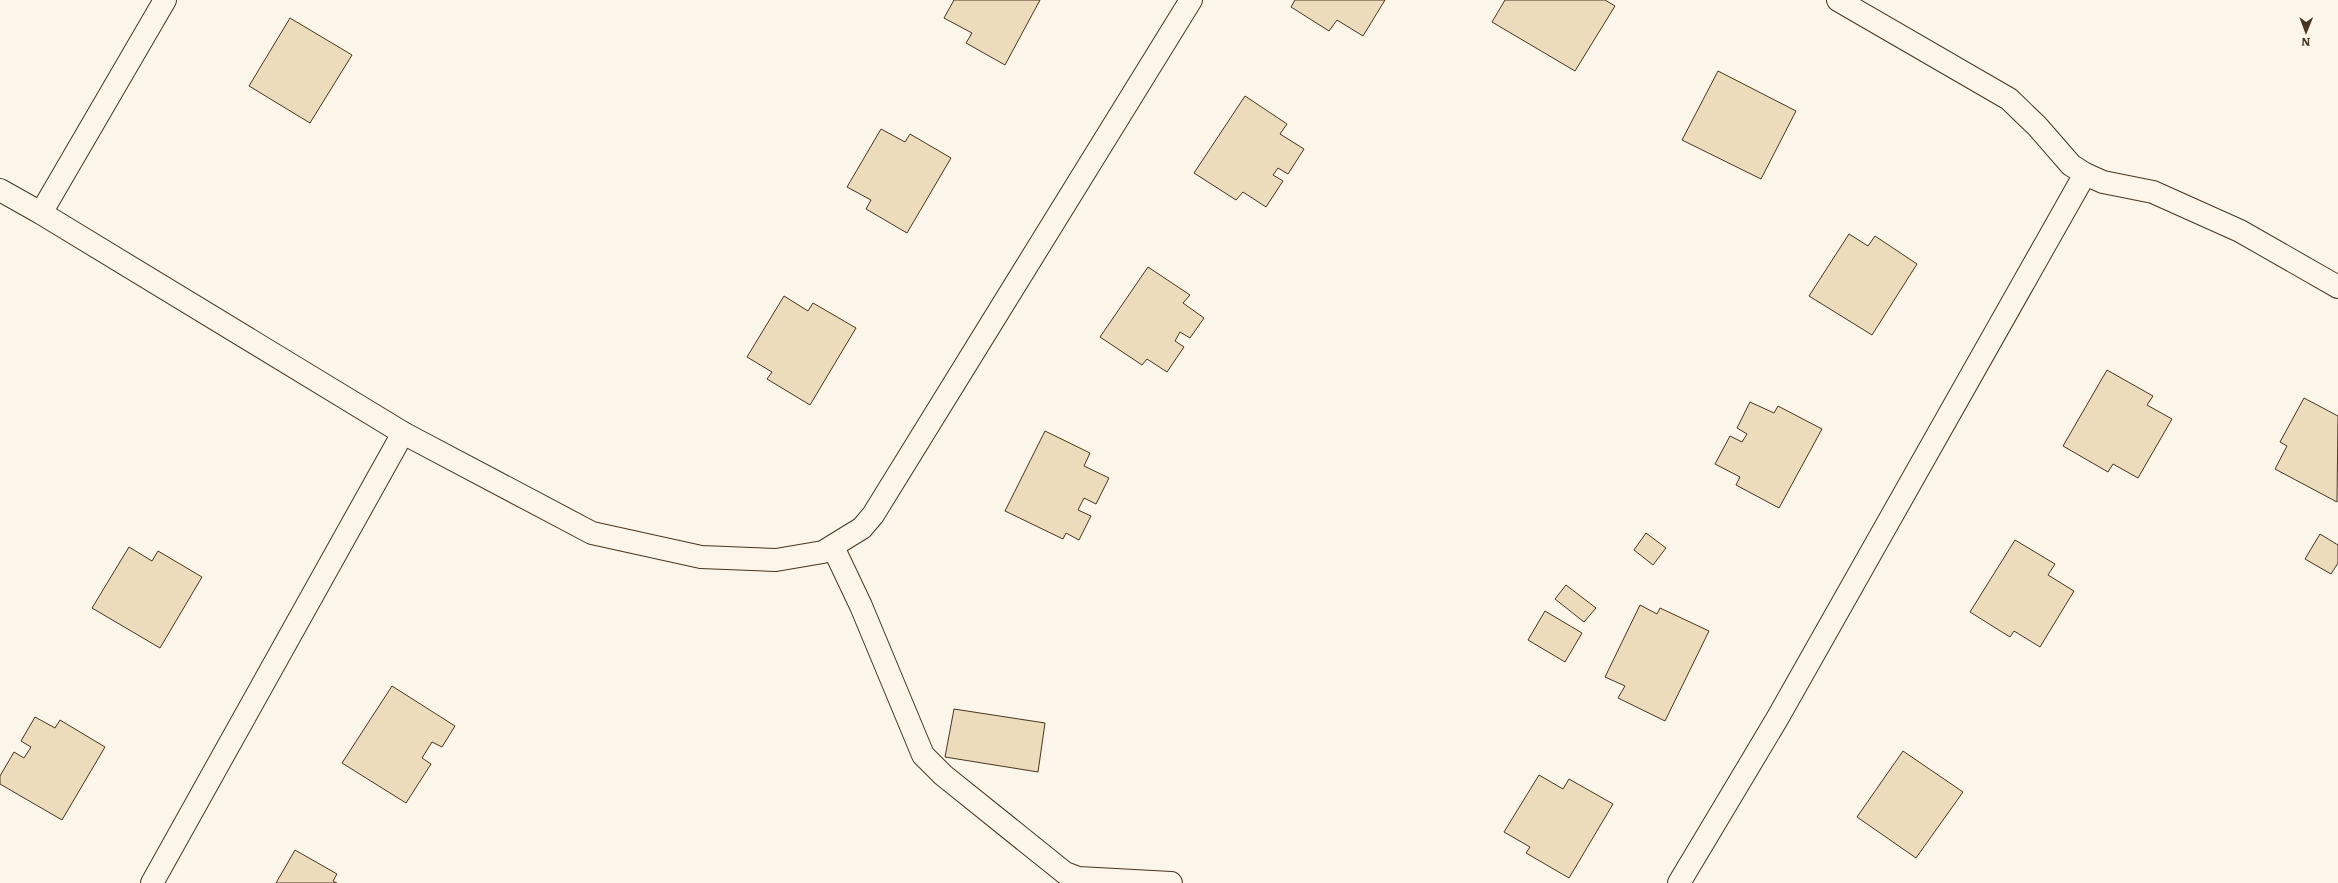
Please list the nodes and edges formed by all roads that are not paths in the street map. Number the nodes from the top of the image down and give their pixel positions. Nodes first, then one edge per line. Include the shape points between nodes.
1 (165, 0) edge
2 (1191, 0) edge
3 (1838, 0) edge
4 (2085, 174) junction
5 (0, 190) edge
6 (41, 213) junction
7 (2338, 287) edge
8 (403, 433) junction
9 (833, 547) junction
10 (152, 883) edge
11 (1171, 883) edge
12 (1679, 883) edge

1 - 6 street
2 - 9 street via 873,515 862,528
3 - 4 street via 2009,99 2071,165
4 - 7 street via 2103,182 2153,192 2240,231
4 - 12 street via 1777,719
5 - 6 street
6 - 8 street
8 - 9 street via 592,532 702,557 776,560 816,554
8 - 10 street
9 - 11 street via 861,606 917,743 923,755 943,775 1065,873 1078,878

